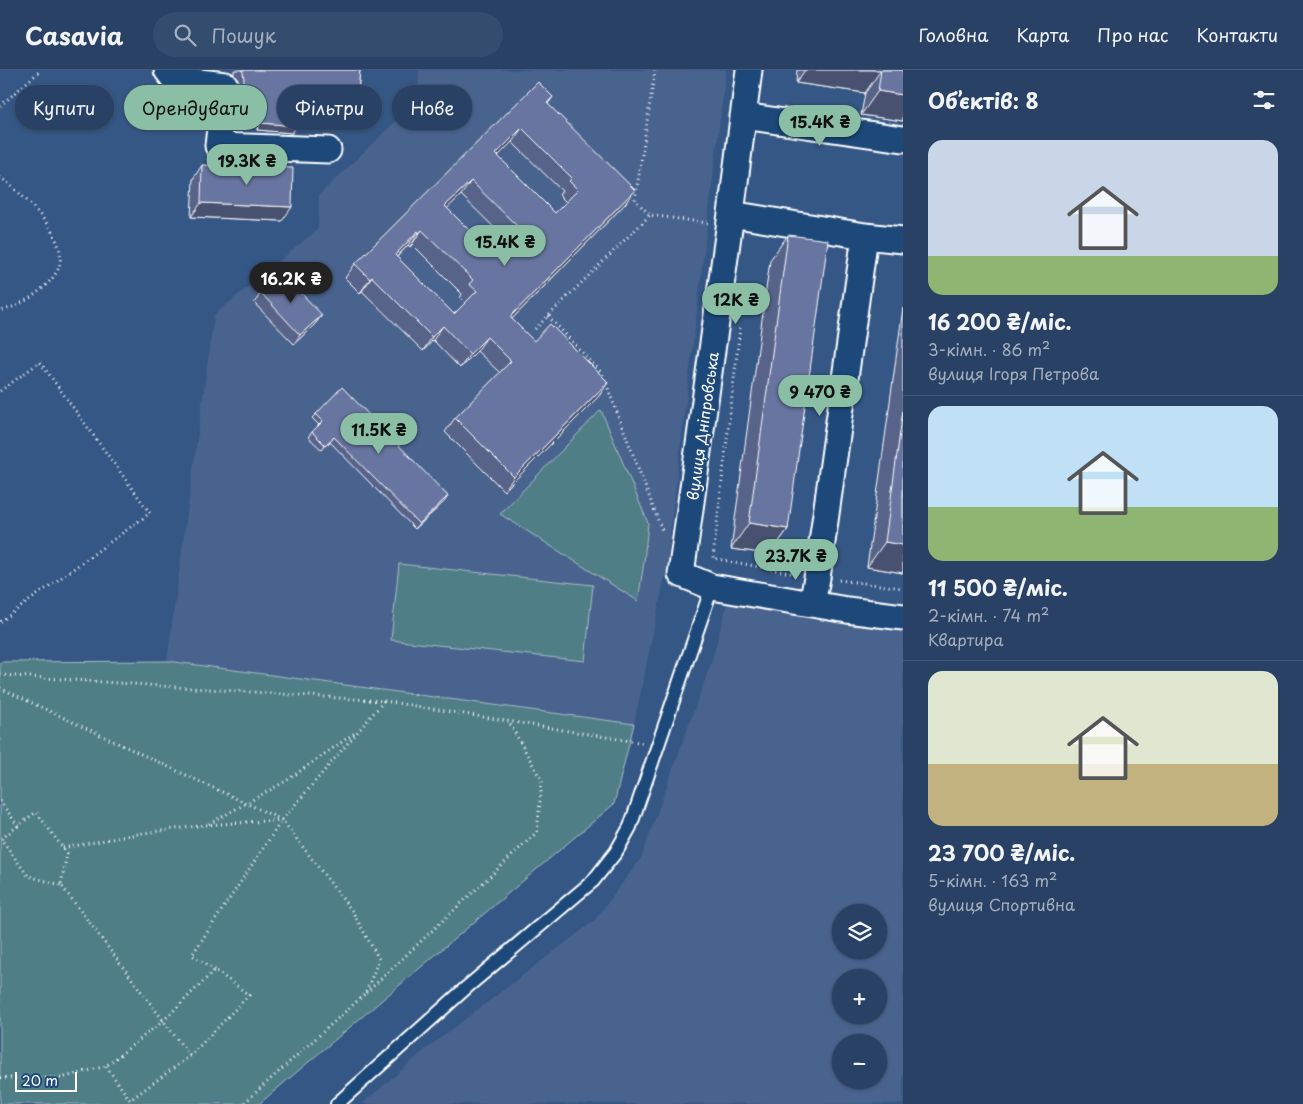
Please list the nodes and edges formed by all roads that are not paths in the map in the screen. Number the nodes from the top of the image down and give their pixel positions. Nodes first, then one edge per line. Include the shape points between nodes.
1 (167, 70) edge
2 (749, 70) edge
3 (743, 116) junction
4 (903, 138) edge
5 (328, 150) dead end
6 (722, 220) junction
7 (865, 236) junction
8 (903, 240) edge
9 (712, 587) junction
10 (812, 604) junction
11 (903, 617) edge
12 (337, 1104) edge

1 - 5 street via 174,79 225,85 218,146
2 - 3 street, вулиця Дніпровська
3 - 4 street
3 - 6 street, вулиця Дніпровська
6 - 7 street
6 - 9 street, вулиця Дніпровська via 681,574
7 - 8 street
7 - 10 street
9 - 10 street
9 - 12 lane via 630,827 616,852 593,881 467,987
10 - 11 street

